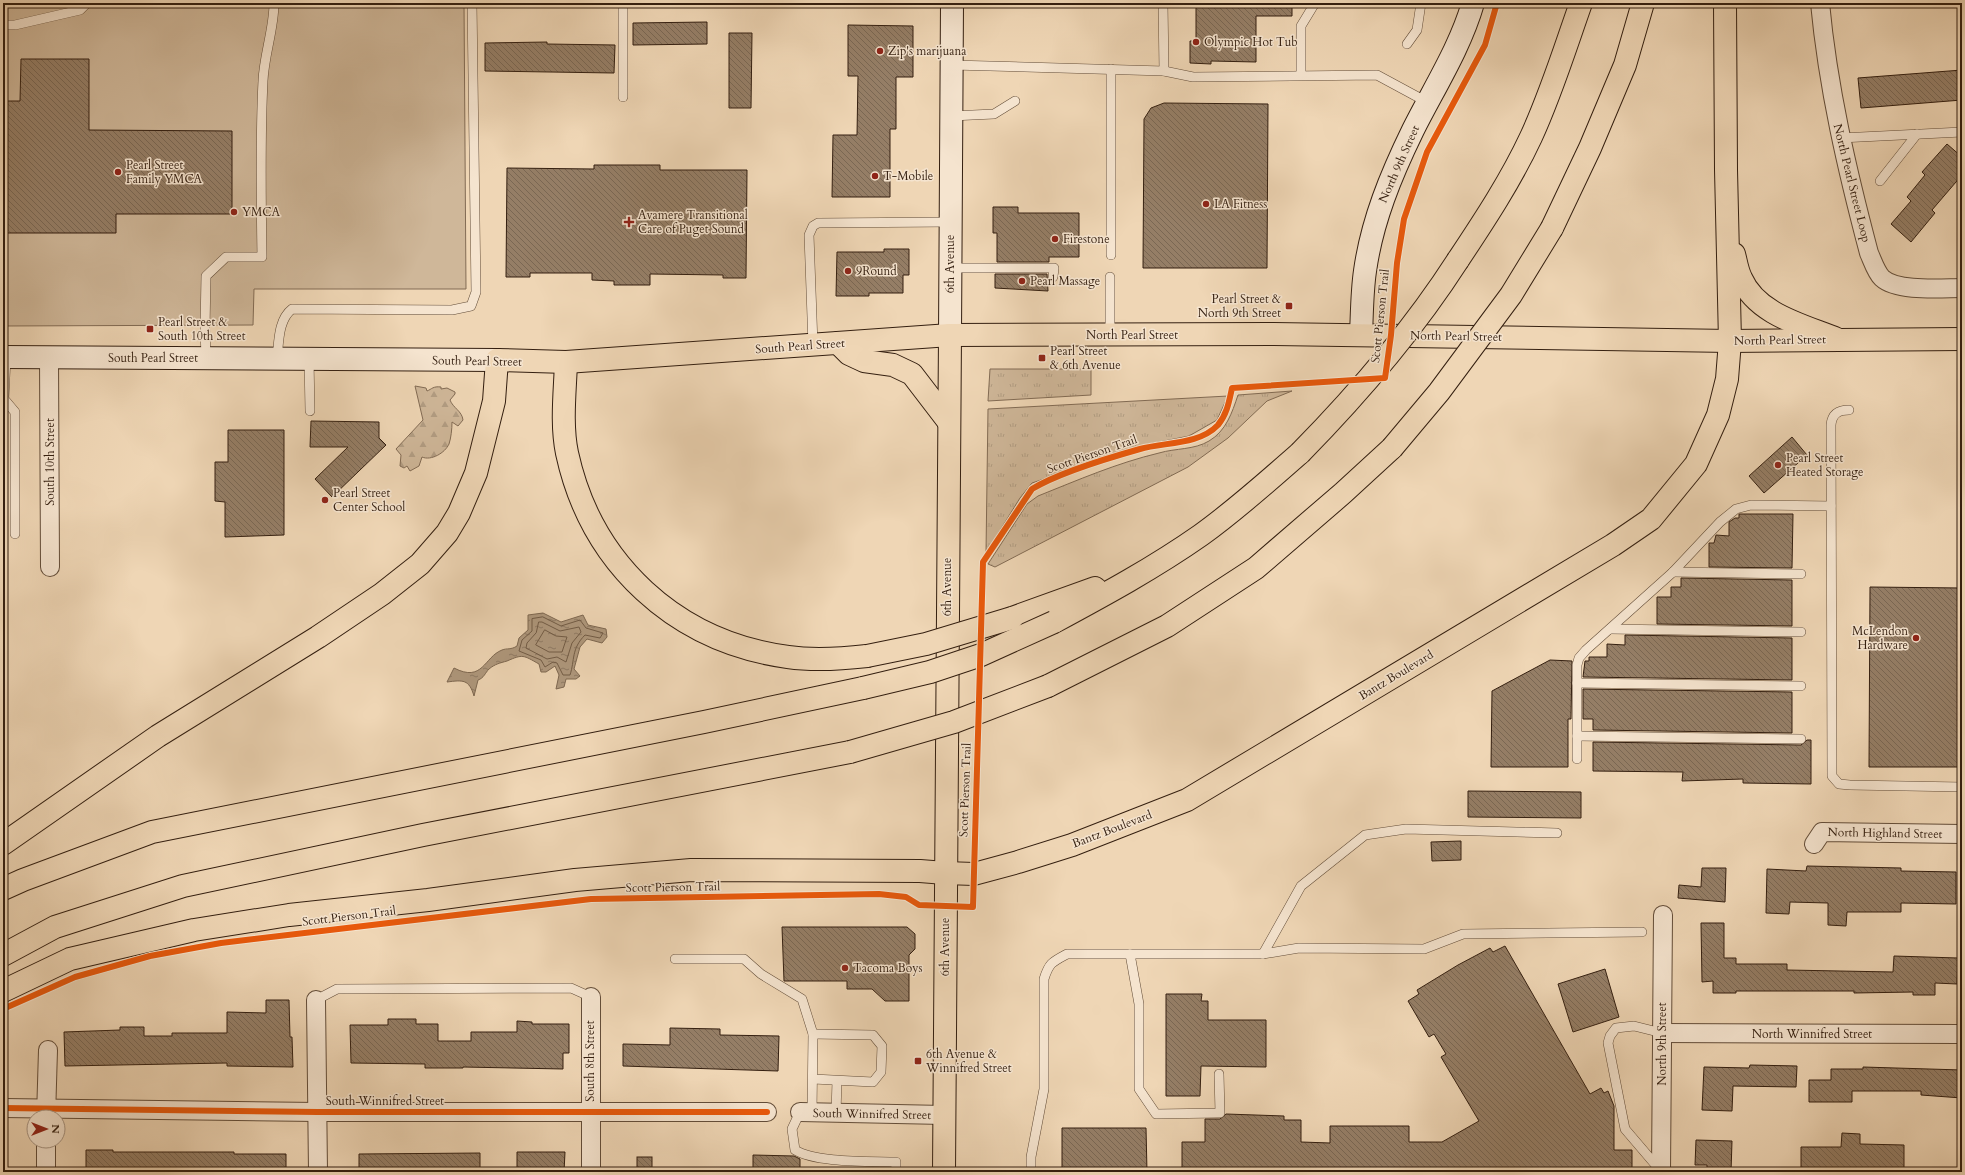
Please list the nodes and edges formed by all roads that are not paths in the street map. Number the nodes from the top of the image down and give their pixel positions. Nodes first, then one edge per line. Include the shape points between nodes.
1 (87, 3) edge
2 (274, 3) edge
3 (472, 3) edge
4 (623, 3) edge
5 (952, 3) edge
6 (1164, 3) edge
7 (1315, 3) edge
8 (1421, 3) edge
9 (1473, 3) edge
10 (1581, 3) edge
11 (1643, 3) edge
12 (1726, 3) edge
13 (1820, 3) edge
14 (3, 25) edge
15 (1407, 44) dead end
16 (952, 65) junction
17 (1111, 69) junction
18 (1164, 71) junction
19 (1301, 76) junction
20 (623, 97) dead end
21 (1015, 101) dead end
22 (1427, 102) junction
23 (952, 116) junction
24 (1962, 132) edge
25 (1917, 134) junction
26 (1840, 138) junction
27 (1880, 181) dead end
28 (950, 222) junction
29 (1728, 230) junction
30 (1111, 255) dead end
31 (950, 268) junction
32 (1053, 277) dead end
33 (1110, 277) dead end
34 (1962, 288) edge
35 (950, 335) junction
36 (1110, 335) junction
37 (1361, 335) junction
38 (1837, 339) junction
39 (1962, 339) edge
40 (1730, 341) junction
41 (838, 343) junction
42 (813, 344) junction
43 (4, 357) edge
44 (49, 357) junction
45 (206, 358) junction
46 (277, 359) junction
47 (310, 359) junction
48 (497, 360) junction
49 (566, 362) junction
50 (4, 399) edge
51 (1849, 410) dead end
52 (310, 411) dead end
53 (948, 421) junction
54 (1831, 506) junction
55 (15, 534) dead end
56 (1156, 565) junction
57 (50, 567) dead end
58 (1673, 572) junction
59 (1801, 574) dead end
60 (1610, 629) junction
61 (1801, 632) dead end
62 (1577, 683) junction
63 (1801, 686) dead end
64 (1577, 736) junction
65 (1801, 739) dead end
66 (1577, 759) dead end
67 (1962, 787) edge
68 (1557, 833) dead end
69 (1962, 834) edge
70 (3, 844) edge
71 (1814, 844) dead end
72 (945, 873) junction
73 (3, 889) edge
74 (1663, 915) dead end
75 (1642, 932) dead end
76 (1130, 954) junction
77 (1263, 954) junction
78 (3, 955) edge
79 (675, 959) dead end
80 (3, 991) edge
81 (591, 997) joint
82 (316, 1000) joint
83 (813, 1034) junction
84 (1662, 1034) junction
85 (1962, 1034) edge
86 (48, 1050) dead end
87 (1220, 1074) dead end
88 (813, 1079) junction
89 (837, 1081) junction
90 (3, 1108) edge
91 (46, 1109) edge
92 (26, 1110) edge
93 (66, 1112) edge
94 (318, 1112) junction
95 (767, 1112) dead end
96 (806, 1112) junction
97 (590, 1113) junction
98 (836, 1113) junction
99 (944, 1115) junction
100 (46, 1149) edge
101 (46, 1172) edge
102 (318, 1172) edge
103 (590, 1172) edge
104 (896, 1172) edge
105 (944, 1172) edge
106 (1031, 1172) edge
107 (1661, 1172) edge

1 - 14 lane via 80,10 15,25
2 - 45 lane via 263,79 262,257 226,257 206,276
3 - 46 lane via 476,292 472,306 452,310 292,309 282,321
4 - 20 lane
5 - 16 street, 6th Avenue
6 - 18 lane
7 - 19 lane via 1301,26
8 - 15 lane via 1417,30
9 - 22 street, North 9th Street via 1460,37
10 - 56 main road, bridge via 1550,92 1531,137 1509,179 1441,287 1396,346 1300,453 1202,534
11 - 78 main road, bridge via 1625,66 1552,228 1511,295 1439,392 1392,448 1256,568 1167,626 1048,686 954,722 850,752 431,833 183,886 55,927
12 - 29 main road
13 - 26 street, North Pearl Street Loop via 1827,70
16 - 17 lane
16 - 23 street, 6th Avenue
17 - 18 lane
17 - 30 lane
18 - 19 lane via 1193,77
19 - 22 lane via 1377,76
21 - 23 lane via 994,114
22 - 37 street, North 9th Street via 1391,176 1375,222 1365,272
23 - 28 street, 6th Avenue
24 - 25 lane
25 - 26 lane
25 - 27 lane
26 - 34 street, North Pearl Street Loop via 1869,253 1881,277 1889,283 1902,286
28 - 31 street, 6th Avenue
28 - 42 lane via 818,223 813,226 808,235
29 - 38 main road via 1741,278 1761,305 1782,317
29 - 40 main road, Bantz Boulevard
31 - 32 lane via 1054,268
31 - 35 street, 6th Avenue
33 - 36 lane
35 - 36 main road, North Pearl Street
35 - 41 main road, South Pearl Street
35 - 53 main road, 6th Avenue
36 - 37 main road, North Pearl Street
37 - 40 main road, North Pearl Street
38 - 39 main road, North Pearl Street
38 - 40 main road, North Pearl Street
40 - 72 main road, Bantz Boulevard via 1727,379 1718,415 1696,464 1651,519 1613,545 1187,800 1072,846 974,874
41 - 42 main road, South Pearl Street
41 - 53 main road via 849,354 864,361 893,365 912,374
42 - 49 main road, South Pearl Street
43 - 44 street, South Pearl Street
43 - 50 lane
44 - 45 street, South Pearl Street
44 - 57 street, South 10th Street
45 - 46 street, South Pearl Street
46 - 47 street, South Pearl Street
47 - 48 street, South Pearl Street
47 - 52 lane
48 - 49 main road, South Pearl Street
48 - 70 main road via 494,401 476,473 447,534 420,564 318,637 158,736
49 - 56 main road, bridge via 567,452 584,506 604,544 645,593 699,628 726,641 789,658 837,659 867,656 926,644 1012,618
50 - 55 lane via 15,412
51 - 54 lane via 1839,411 1832,421
53 - 72 main road, 6th Avenue
54 - 58 lane via 1742,507 1720,522
54 - 67 lane via 1832,776 1839,784 1845,785
56 - 73 main road, bridge via 1054,622 981,655 930,672 704,722 152,832
58 - 59 lane
58 - 60 lane
60 - 61 lane
60 - 62 lane via 1579,658
62 - 63 lane
62 - 64 lane
64 - 65 lane
64 - 66 lane
68 - 77 lane via 1406,829 1365,835 1301,886
69 - 71 street, North Highland Street via 1822,832
72 - 80 main road, Bantz Boulevard via 691,870 574,880 428,900 289,915 194,930 70,959
72 - 99 main road, 6th Avenue
74 - 84 street, North 9th Street
75 - 77 lane via 1463,934 1424,949 1299,948
76 - 77 lane
76 - 87 lane via 1139,1004 1139,1089 1156,1114 1220,1113
76 - 106 lane via 1067,954 1048,966 1044,979 1044,1089 1031,1157
79 - 83 lane via 744,959 761,974 802,999
81 - 82 lane via 571,988 338,988
81 - 97 street, South 8th Street
82 - 94 street
83 - 88 lane
83 - 89 lane via 874,1035 882,1046 881,1072 873,1082
84 - 85 street, North Winnifred Street
84 - 107 street, North 9th Street
84 - 107 lane via 1634,1026 1616,1028 1608,1043 1625,1129
86 - 91 street
88 - 89 lane
88 - 96 lane
89 - 98 lane
90 - 92 street, South Winnifred Street
93 - 94 street, South Winnifred Street
94 - 97 street, South Winnifred Street
94 - 102 street
95 - 97 street, South Winnifred Street
96 - 98 street, South Winnifred Street
96 - 104 lane via 792,1129 795,1150 804,1155 896,1162
97 - 103 street, South 8th Street
98 - 99 street, South Winnifred Street
99 - 105 main road, 6th Avenue
100 - 101 street

